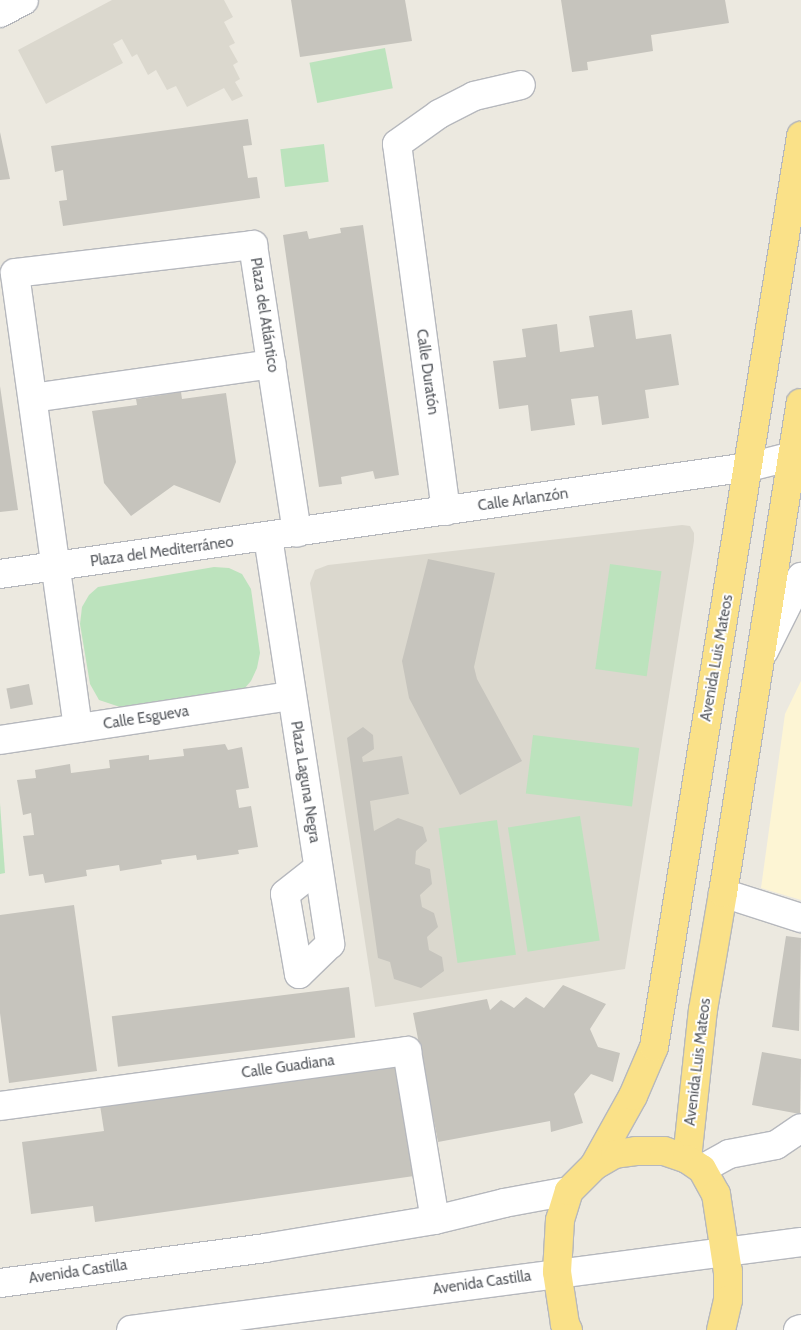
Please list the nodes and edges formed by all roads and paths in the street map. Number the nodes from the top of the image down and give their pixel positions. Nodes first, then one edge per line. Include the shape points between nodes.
1 (24, 0) edge
2 (0, 13) edge
3 (521, 85) dead end
4 (801, 136) edge
5 (8, 274) edge
6 (272, 364) junction
7 (33, 398) junction
8 (801, 403) edge
9 (796, 466) edge
10 (749, 467) junction
11 (446, 511) junction
12 (297, 532) junction
13 (268, 537) junction
14 (57, 567) junction
15 (0, 574) edge
16 (801, 577) edge
17 (761, 656) junction
18 (291, 696) junction
19 (78, 728) junction
20 (0, 740) edge
21 (318, 868) dead end
22 (723, 893) junction
23 (801, 918) edge
24 (0, 1106) edge
25 (801, 1128) edge
26 (695, 1164) junction
27 (594, 1166) junction
28 (569, 1191) junction
29 (434, 1220) junction
30 (801, 1242) edge
31 (725, 1252) junction
32 (558, 1272) junction
33 (0, 1283) edge
34 (172, 1328) edge
35 (131, 1330) edge
36 (568, 1330) edge
37 (721, 1330) edge

1 - 2 street
3 - 11 street, Calle Duratón via 474,96 439,114 397,144
4 - 10 highway, Avenida Luis Mateos
5 - 6 street, Plaza del Atlántico via 253,246
5 - 7 street, Plaza del Atlántico
6 - 7 street
6 - 12 street, Plaza del Atlántico
7 - 14 street, Plaza del Atlántico
8 - 9 highway, Avenida Luis Mateos
9 - 10 street
9 - 17 highway, Avenida Luis Mateos
10 - 11 street, Calle Arlanzón
10 - 27 highway, Avenida Luis Mateos via 654,1047 633,1096
11 - 12 street, Calle Arlanzón
12 - 13 street, Plaza del Mediterráneo
13 - 14 street, Plaza del Mediterráneo
13 - 18 street
14 - 15 street, Plaza del Mediterráneo
14 - 19 street
16 - 17 street
17 - 22 highway, Avenida Luis Mateos
18 - 19 street, Calle Esgueva
18 - 21 street, Plaza Laguna Negra
19 - 20 street, Calle Esgueva
22 - 23 street
22 - 26 highway, Avenida Luis Mateos via 702,1010
24 - 29 street, Calle Guadiana via 407,1051
25 - 26 street via 776,1145
26 - 27 highway via 664,1151 636,1151 615,1154
26 - 31 highway via 716,1194
27 - 28 highway
28 - 29 street, Avenida Castilla
28 - 32 highway via 560,1220
29 - 33 street, Avenida Castilla via 265,1248
30 - 31 street, Avenida Castilla
31 - 32 street, Avenida Castilla
31 - 37 highway via 728,1300
32 - 34 street, Avenida Castilla
32 - 36 highway
34 - 35 street, Avenida Castilla

